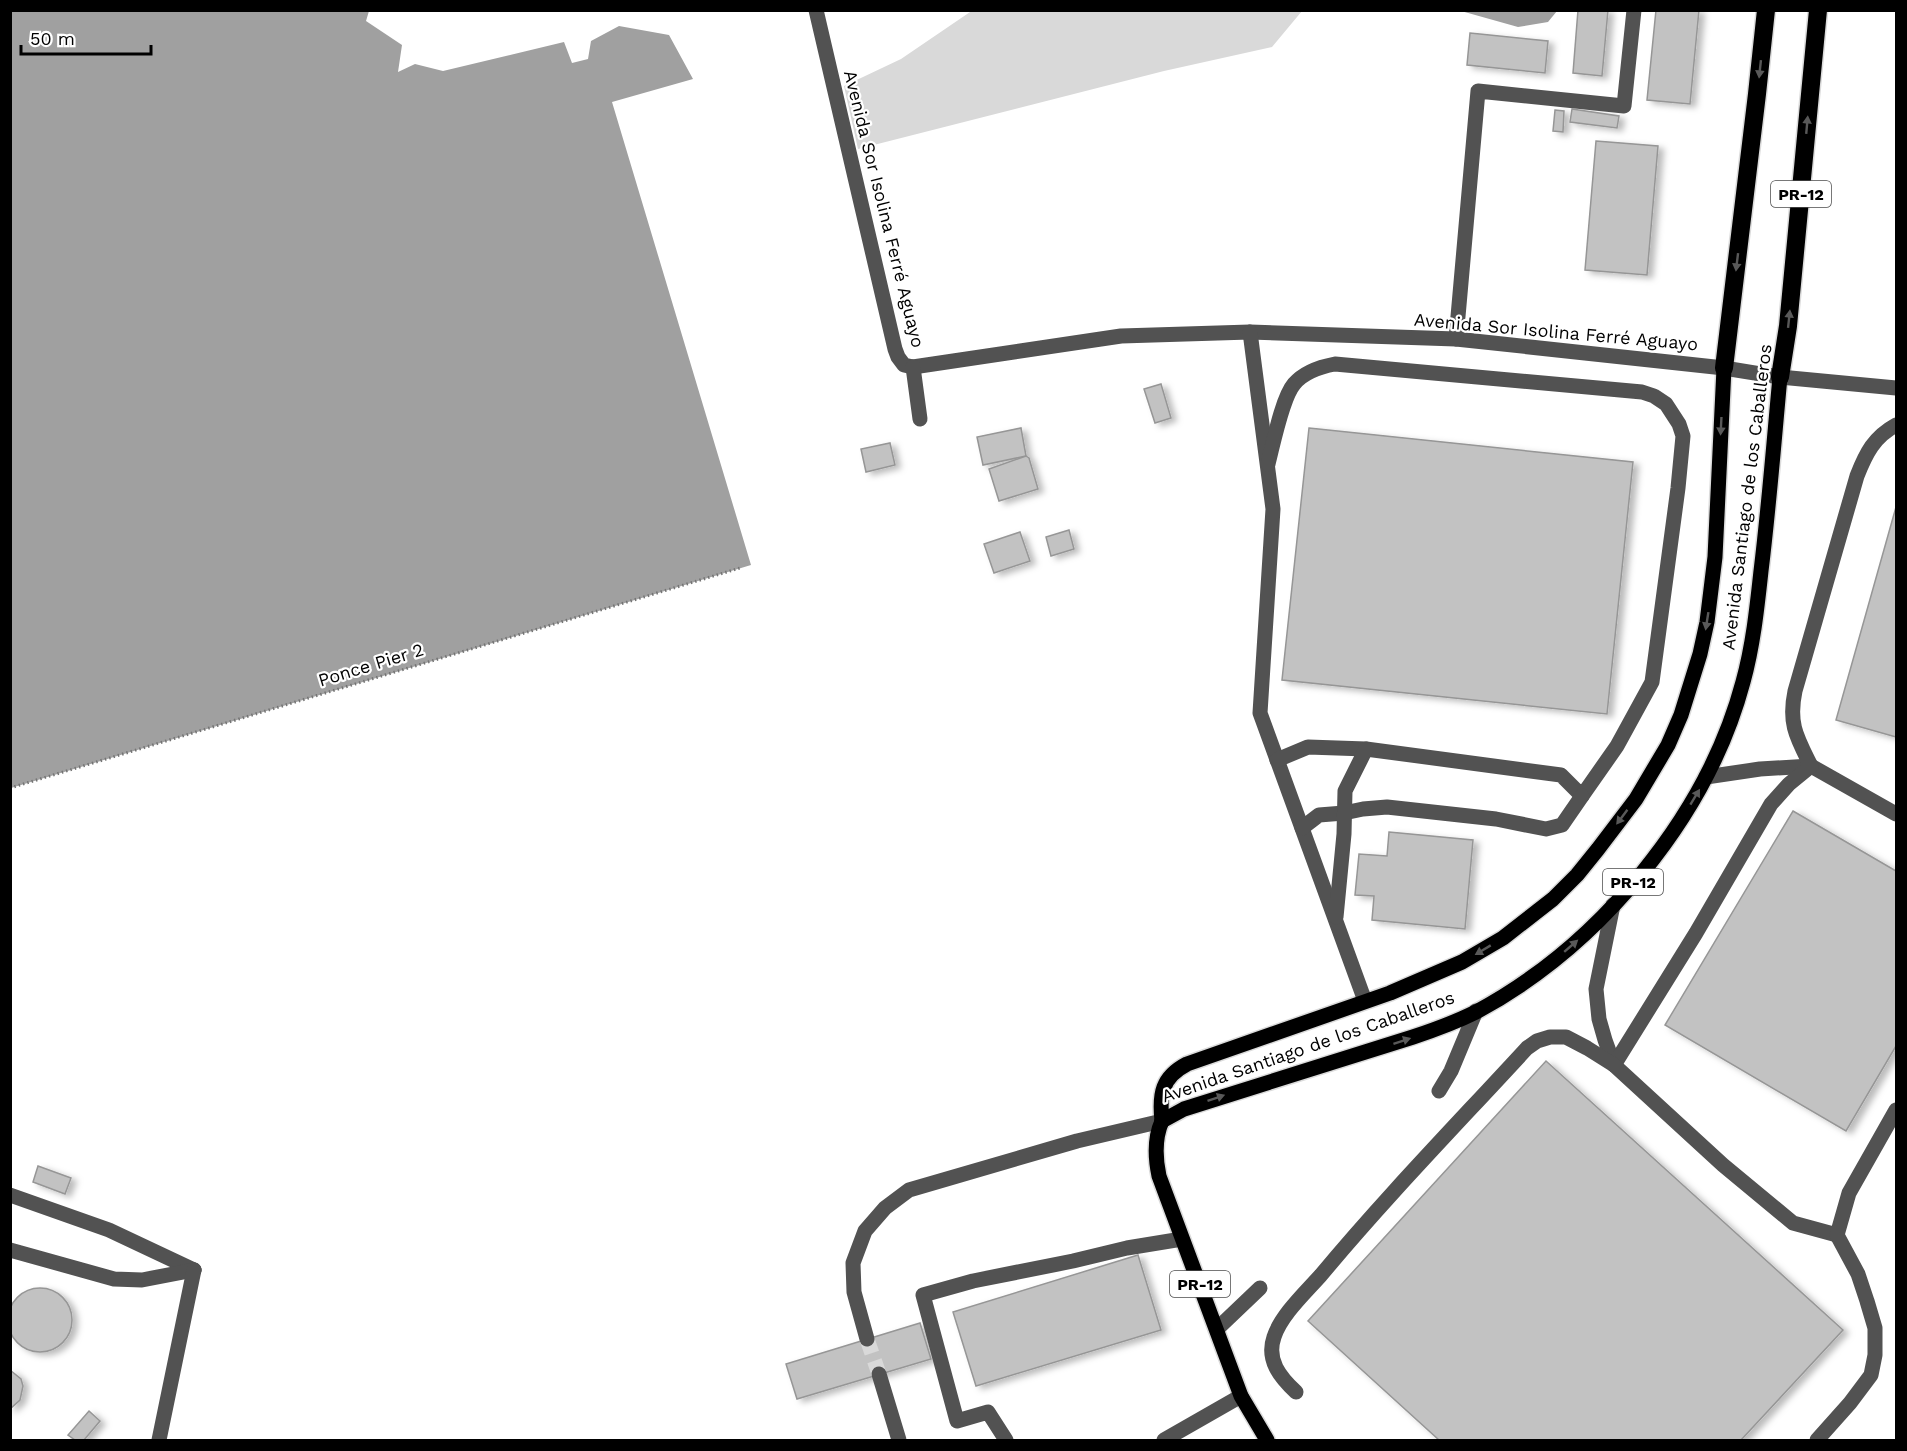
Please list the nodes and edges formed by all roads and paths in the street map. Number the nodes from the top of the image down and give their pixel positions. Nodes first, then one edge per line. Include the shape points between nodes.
1 (1634, 10) edge
2 (1766, 10) edge
3 (1818, 10) edge
4 (816, 11) edge
5 (1250, 332) junction
6 (1456, 339) junction
7 (914, 368) junction
8 (1724, 368) junction
9 (1780, 377) junction
10 (1896, 388) edge
11 (920, 419) dead end
12 (1896, 425) edge
13 (1268, 464) junction
14 (740, 568) dead end
15 (1366, 749) junction
16 (1277, 760) junction
17 (1811, 766) junction
18 (1706, 777) junction
19 (10, 788) edge
20 (1582, 796) junction
21 (1344, 813) junction
22 (1896, 814) edge
23 (1302, 828) junction
24 (1613, 905) junction
25 (1335, 920) junction
26 (1365, 1002) junction
27 (1476, 1011) junction
28 (1614, 1065) junction
29 (1439, 1091) dead end
30 (1896, 1110) edge
31 (1162, 1121) junction
32 (10, 1195) edge
33 (1837, 1235) junction
34 (1182, 1239) junction
35 (10, 1250) edge
36 (194, 1270) junction
37 (1260, 1288) dead end
38 (1217, 1329) junction
39 (867, 1339) tunnel mouth
40 (879, 1374) tunnel mouth
41 (1296, 1392) dead end
42 (1241, 1396) junction
43 (159, 1440) edge
44 (899, 1440) edge
45 (1006, 1440) edge
46 (1164, 1440) edge
47 (1267, 1440) edge
48 (1817, 1440) edge

1 - 6 street via 1624,106 1478,91
2 -> 8 highway, Avenida Santiago de los Caballeros / PR-12
9 -> 3 highway, Avenida Santiago de los Caballeros / PR-12
4 - 7 street, Avenida Sor Isolina Ferré Aguayo via 898,357
5 - 6 street, Avenida Sor Isolina Ferré Aguayo
5 - 7 street, Avenida Sor Isolina Ferré Aguayo via 1122,336
5 - 13 street
6 - 8 street, Avenida Sor Isolina Ferré Aguayo
7 - 11 street
8 - 9 street, Avenida Sor Isolina Ferré Aguayo
8 -> 26 main road, Avenida Santiago de los Caballeros / PR-12 via 1715,557 1707,622 1685,705 1654,772 1577,875 1525,922 1462,962
9 - 10 street, Avenida Sor Isolina Ferré Aguayo
9 - 18 main road, Avenida Santiago de los Caballeros / PR-12 via 1751,650 1729,725
12 - 17 street via 1875,440 1865,454 1795,692 1794,727
13 - 16 street via 1273,508 1260,713
13 - 20 street via 1292,386 1312,370 1335,364 1642,392 1666,404 1679,424 1683,449 1652,682 1617,747
14 - 19 path, Ponce Pier 2
15 - 16 street via 1308,747
15 - 20 street via 1561,775
15 - 21 street via 1345,791
16 - 23 street
17 - 18 street
17 - 22 street
17 - 28 street via 1771,804
24 -> 18 main road, Avenida Santiago de los Caballeros / PR-12 via 1672,833
20 - 21 street via 1562,825 1546,829 1496,819 1387,807
21 - 23 street via 1320,815
21 - 25 street
23 - 25 street
27 -> 24 main road, Avenida Santiago de los Caballeros / PR-12 via 1554,961
24 - 28 street via 1596,989 1599,1019
25 - 26 street
26 - 31 main road, Avenida Santiago de los Caballeros / PR-12 via 1196,1059 1178,1069 1162,1091
27 - 29 street via 1452,1071
31 -> 27 main road, Avenida Santiago de los Caballeros / PR-12 via 1184,1109 1413,1037
28 - 33 street via 1793,1223
28 - 41 street via 1566,1037 1550,1037 1527,1048 1334,1258 1280,1323 1273,1337 1274,1366
30 - 33 street via 1849,1193
31 - 34 main road, Avenida Santiago de los Caballeros / PR-12 via 1156,1139 1157,1167
31 - 39 street via 1077,1141 909,1190 885,1208 865,1231 853,1263 854,1292
32 - 36 street via 109,1230
33 - 48 street via 1868,1301 1875,1328 1875,1355 1871,1375
34 - 38 main road, Avenida Santiago de los Caballeros / PR-12
34 - 45 street via 973,1281 923,1295 957,1421 988,1412
35 - 36 street via 114,1279 142,1280
36 - 43 street
37 - 38 street
38 - 42 main road, Avenida Santiago de los Caballeros / PR-12
40 - 44 street
42 - 46 street
42 - 47 main road, Avenida Santiago de los Caballeros / PR-12

